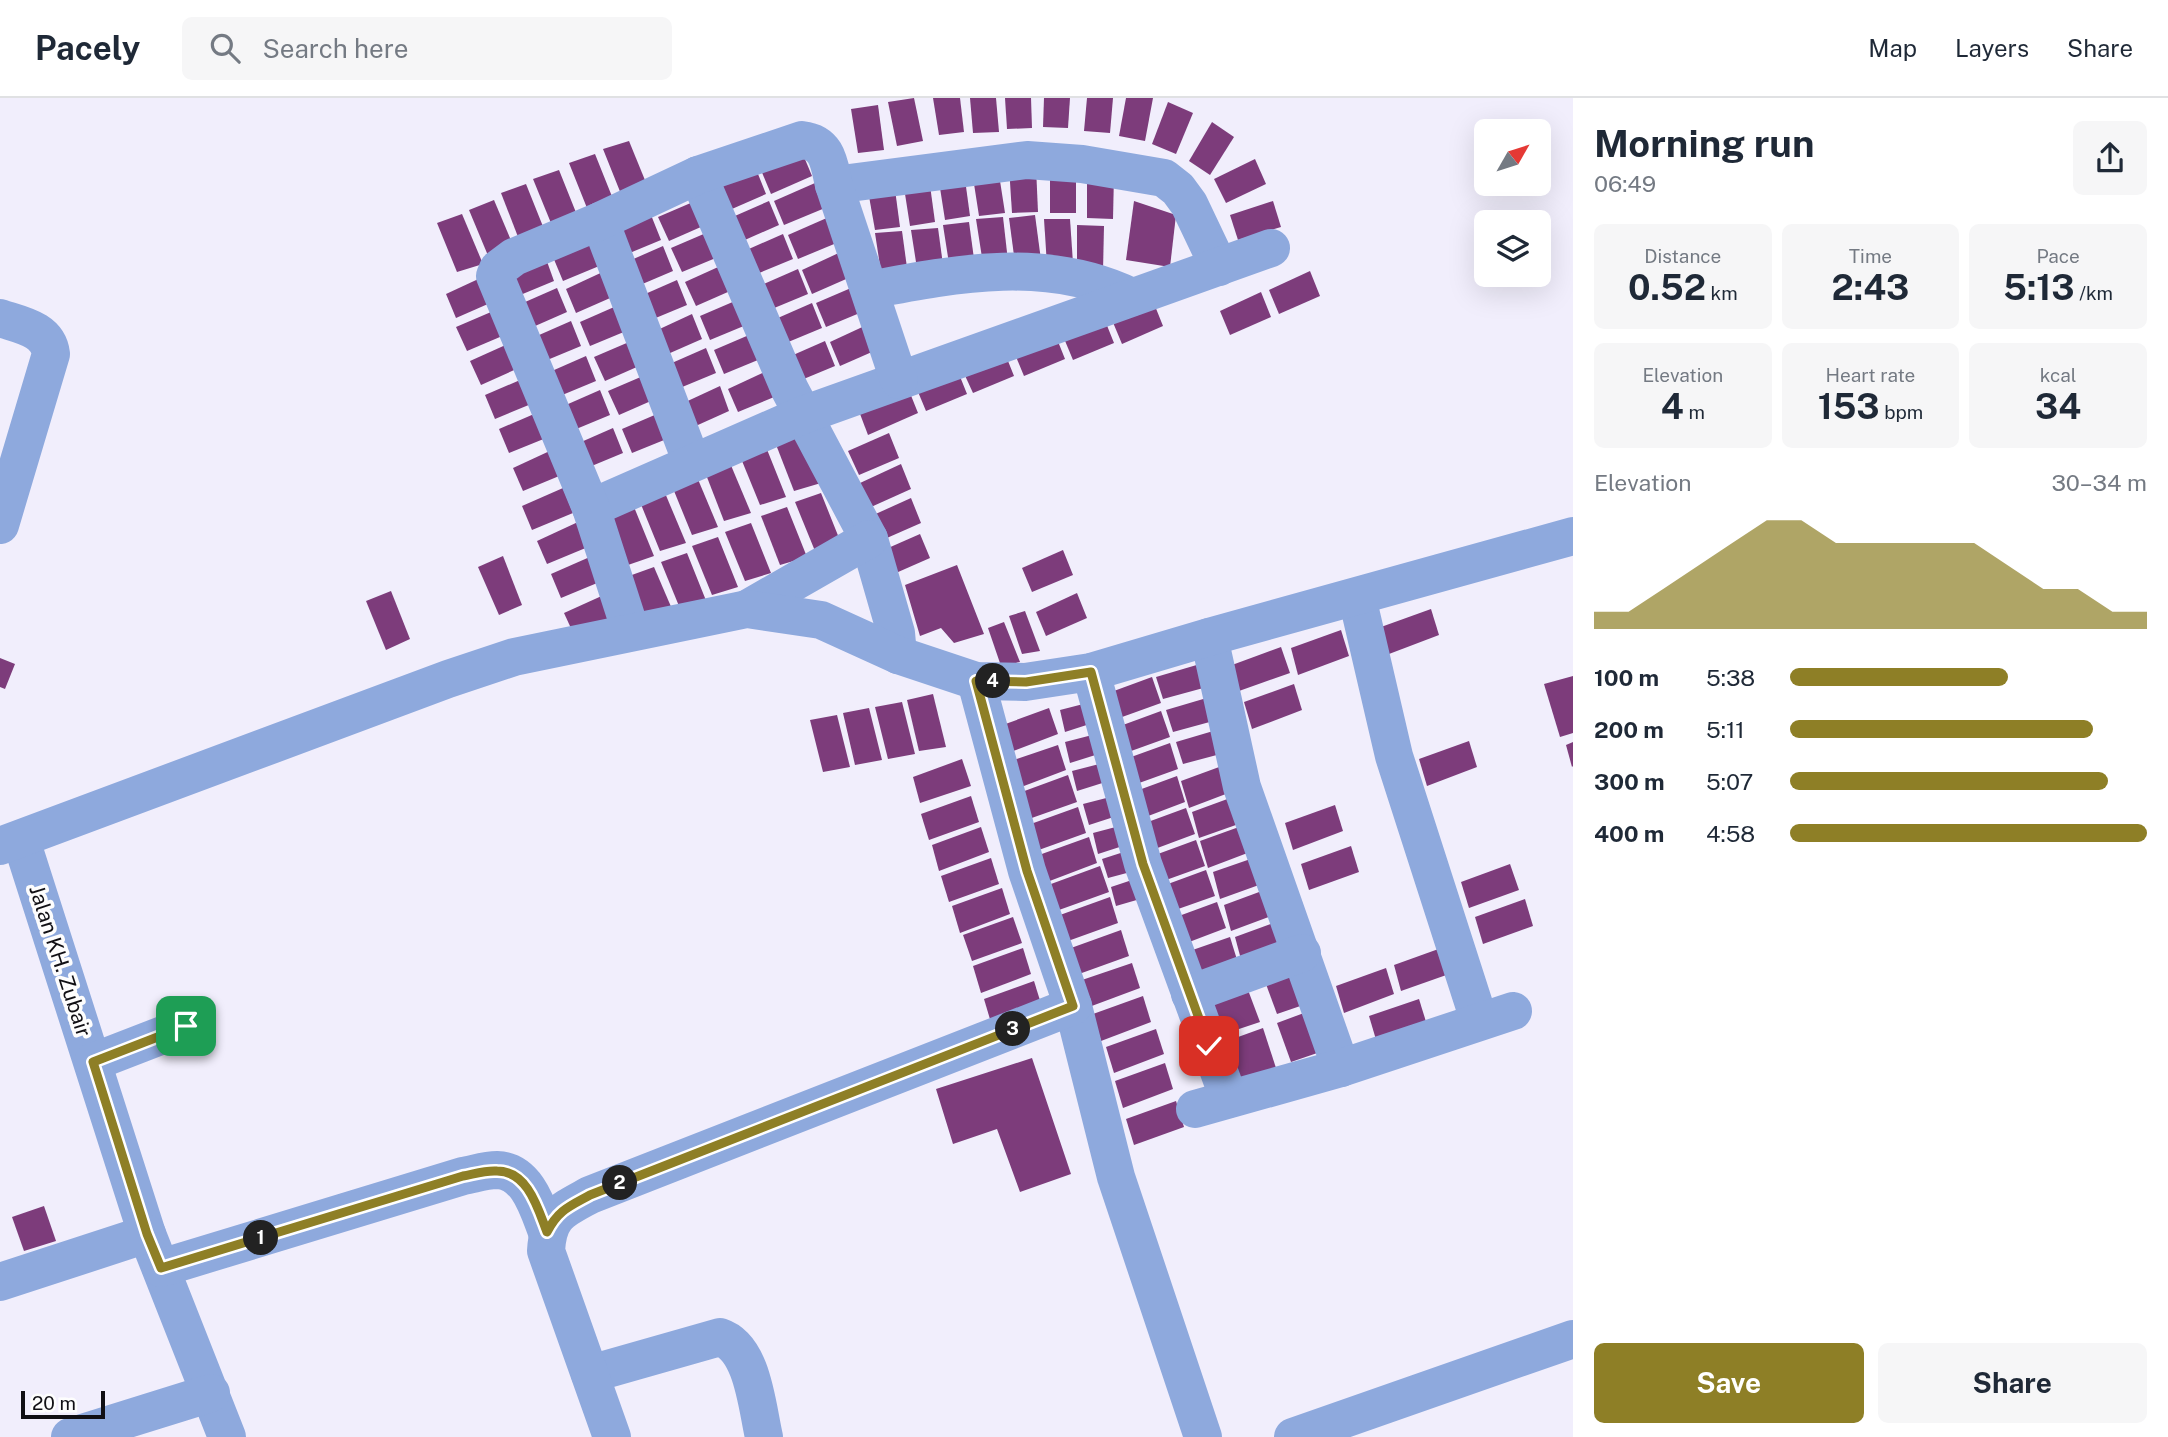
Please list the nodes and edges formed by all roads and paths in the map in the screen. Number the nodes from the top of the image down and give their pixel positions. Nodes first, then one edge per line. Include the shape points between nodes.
1 (698, 175) junction
2 (834, 185) junction
3 (600, 221) junction
4 (1272, 248) dead end
5 (1219, 267) junction
6 (870, 290) junction
7 (1132, 297) junction
8 (0, 318) edge
9 (900, 380) junction
10 (803, 415) junction
11 (692, 463) junction
12 (591, 508) junction
13 (0, 526) edge
14 (1573, 536) edge
15 (869, 539) junction
16 (1357, 597) junction
17 (747, 608) junction
18 (631, 632) junction
19 (1209, 637) junction
20 (898, 655) junction
21 (1091, 672) junction
22 (976, 681) junction
23 (10, 843) edge
24 (1302, 953) junction
25 (1190, 994) junction
26 (1073, 1006) junction
27 (186, 1026) dead end
28 (93, 1062) junction
29 (1341, 1068) junction
30 (547, 1232) junction
31 (154, 1251) junction
32 (0, 1282) edge
33 (1573, 1339) edge
34 (590, 1374) junction
35 (211, 1393) junction
36 (70, 1437) edge
37 (227, 1437) edge
38 (612, 1437) edge
39 (764, 1437) edge
40 (1203, 1437) edge
41 (1293, 1437) edge

1 - 2 street via 802,140 814,141 827,155
1 - 3 street
1 - 10 street
2 - 5 street via 1027,160 1164,178 1189,204
2 - 6 street
3 - 11 street
3 - 12 street via 514,257 495,276
4 - 5 street
5 - 7 street
6 - 7 street via 943,276 1018,270 1073,276 1106,284
6 - 9 street
7 - 9 street
8 - 13 street via 30,327 51,348
9 - 10 street
10 - 11 street
10 - 15 street
11 - 12 street
12 - 18 street
14 - 16 street
15 - 17 street
15 - 20 street
16 - 19 street
16 - 29 street via 1394,757 1496,1015
17 - 18 street
17 - 20 street via 821,620
18 - 23 street via 514,657 448,679
19 - 21 street
19 - 24 street via 1242,787
20 - 22 street
21 - 22 street via 1026,682
21 - 25 street via 1143,864
22 - 26 street via 1027,871
23 - 28 street, Jalan KH. Zubair
24 - 25 street
24 - 29 street
25 - 29 street via 1212,1104
26 - 30 street via 590,1195 562,1210
26 - 40 street via 1116,1177
27 - 28 street
28 - 31 street, Jalan KH. Zubair
30 - 31 street via 531,1192 518,1178 499,1170
30 - 34 street via 546,1251
31 - 32 street
31 - 35 street, Jalan KH. Zubair
33 - 41 street
34 - 38 street
34 - 39 street via 720,1337 737,1347 747,1364
35 - 36 street
35 - 37 street, Jalan KH. Zubair

